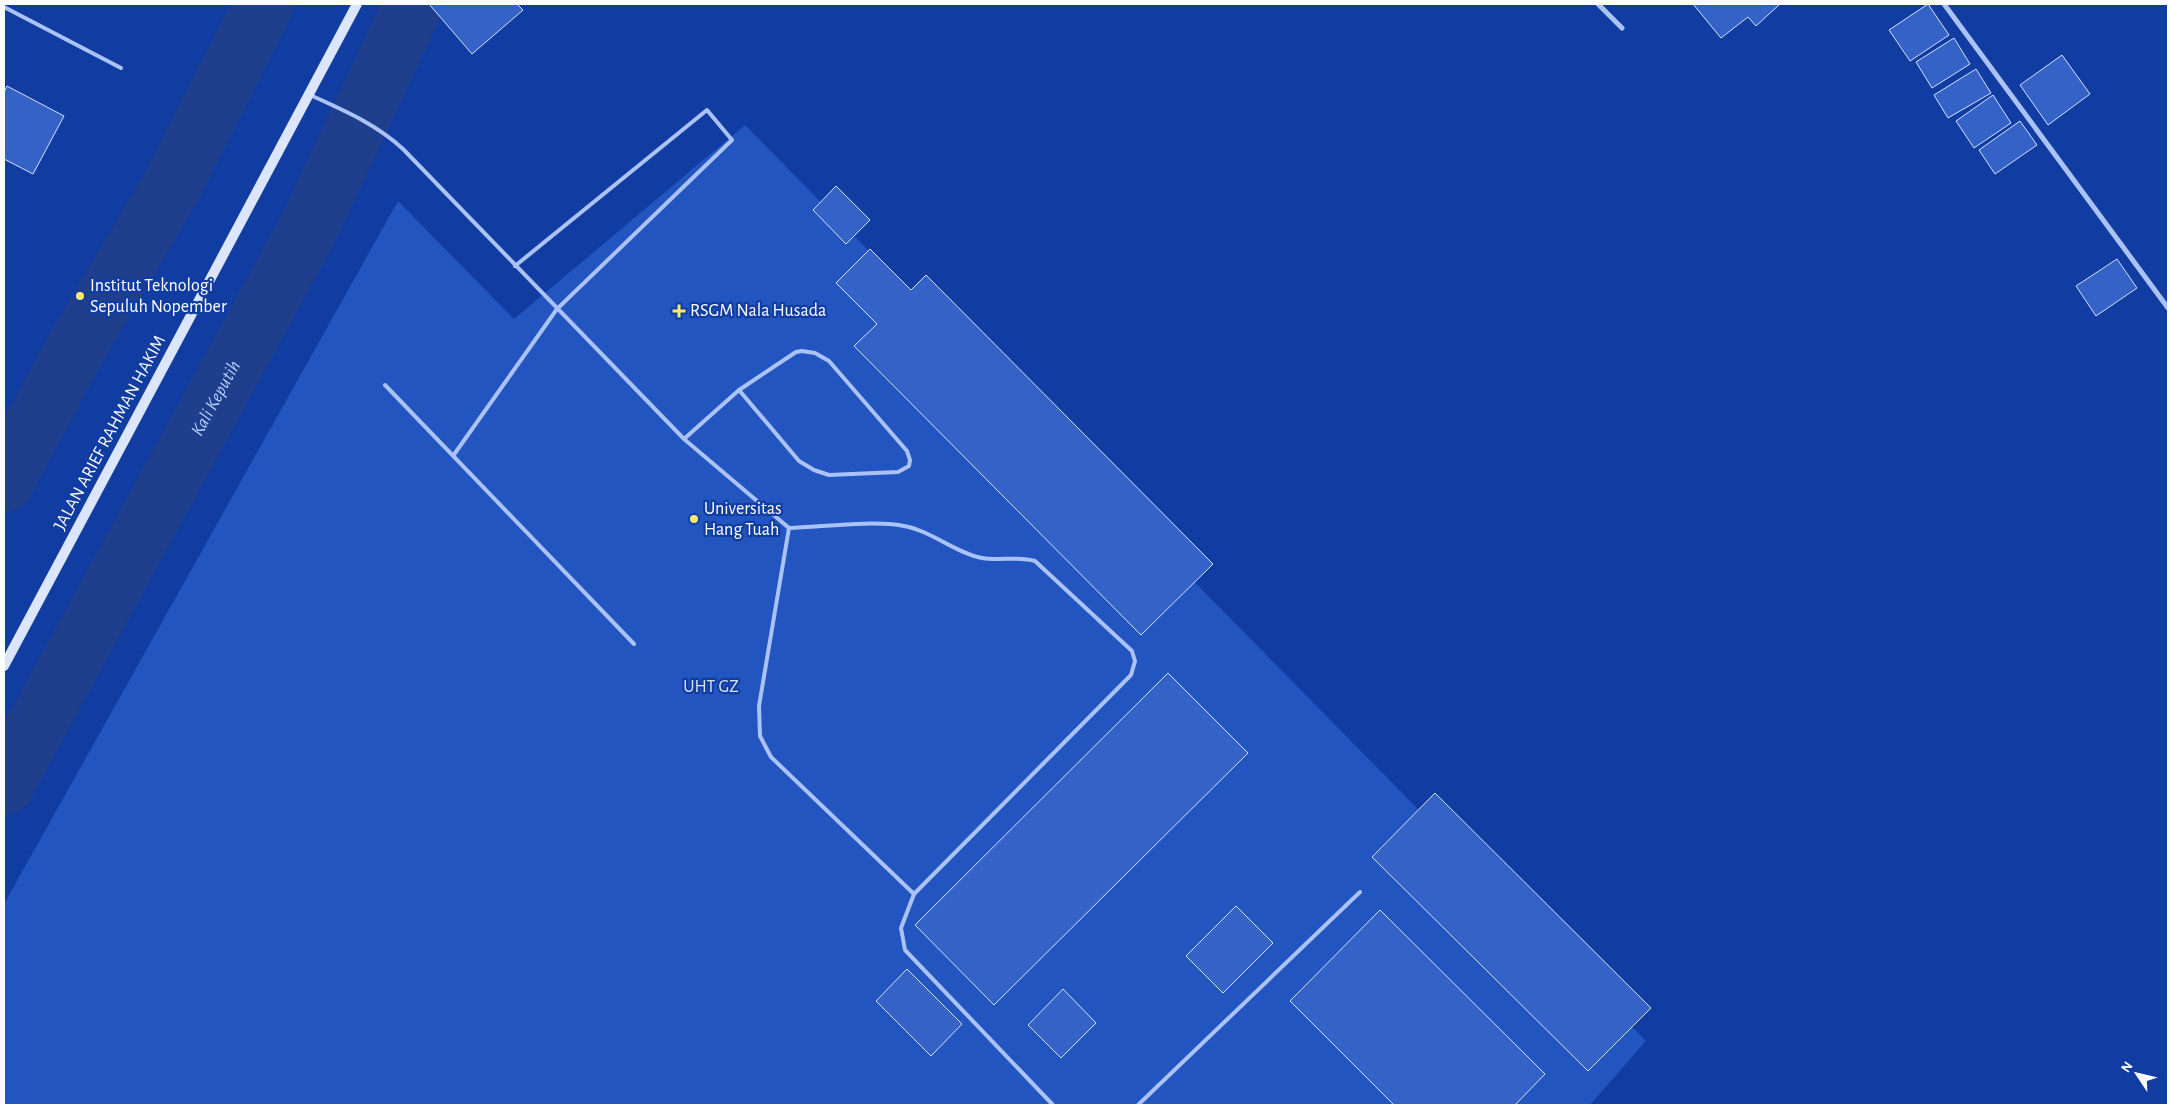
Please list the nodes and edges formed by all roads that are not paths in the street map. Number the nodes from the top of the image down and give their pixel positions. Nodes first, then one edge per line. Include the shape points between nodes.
1 (358, 4) edge
2 (1598, 4) edge
3 (1944, 4) edge
4 (4, 7) edge
5 (1622, 28) dead end
6 (121, 68) dead end
7 (309, 95) junction
8 (515, 266) junction
9 (2168, 308) edge
10 (557, 309) junction
11 (385, 385) dead end
12 (739, 390) junction
13 (684, 439) junction
14 (453, 456) junction
15 (789, 528) junction
16 (634, 644) dead end
17 (4, 666) edge
18 (1360, 892) dead end
19 (914, 894) junction
20 (1053, 1105) edge
21 (1138, 1105) edge

1 - 7 main road, JALAN ARIEF RAHMAN HAKIM
2 - 5 street
3 - 9 street
4 - 6 lane
7 - 8 lane via 383,132 445,190
7 - 17 main road, JALAN ARIEF RAHMAN HAKIM
8 - 10 lane
8 - 10 lane via 707,110 732,140
10 - 13 lane
10 - 14 lane
11 - 14 lane
12 - 12 lane via 799,461 814,470 829,475 898,472 908,466 907,451 829,361 815,353 796,352
12 - 13 lane
13 - 15 lane
14 - 16 lane
15 - 19 lane via 758,706 760,736 771,757
15 - 19 lane via 904,526 932,535 973,555 1035,561 1135,657 1132,675
18 - 21 lane
19 - 20 lane via 901,928 905,950

